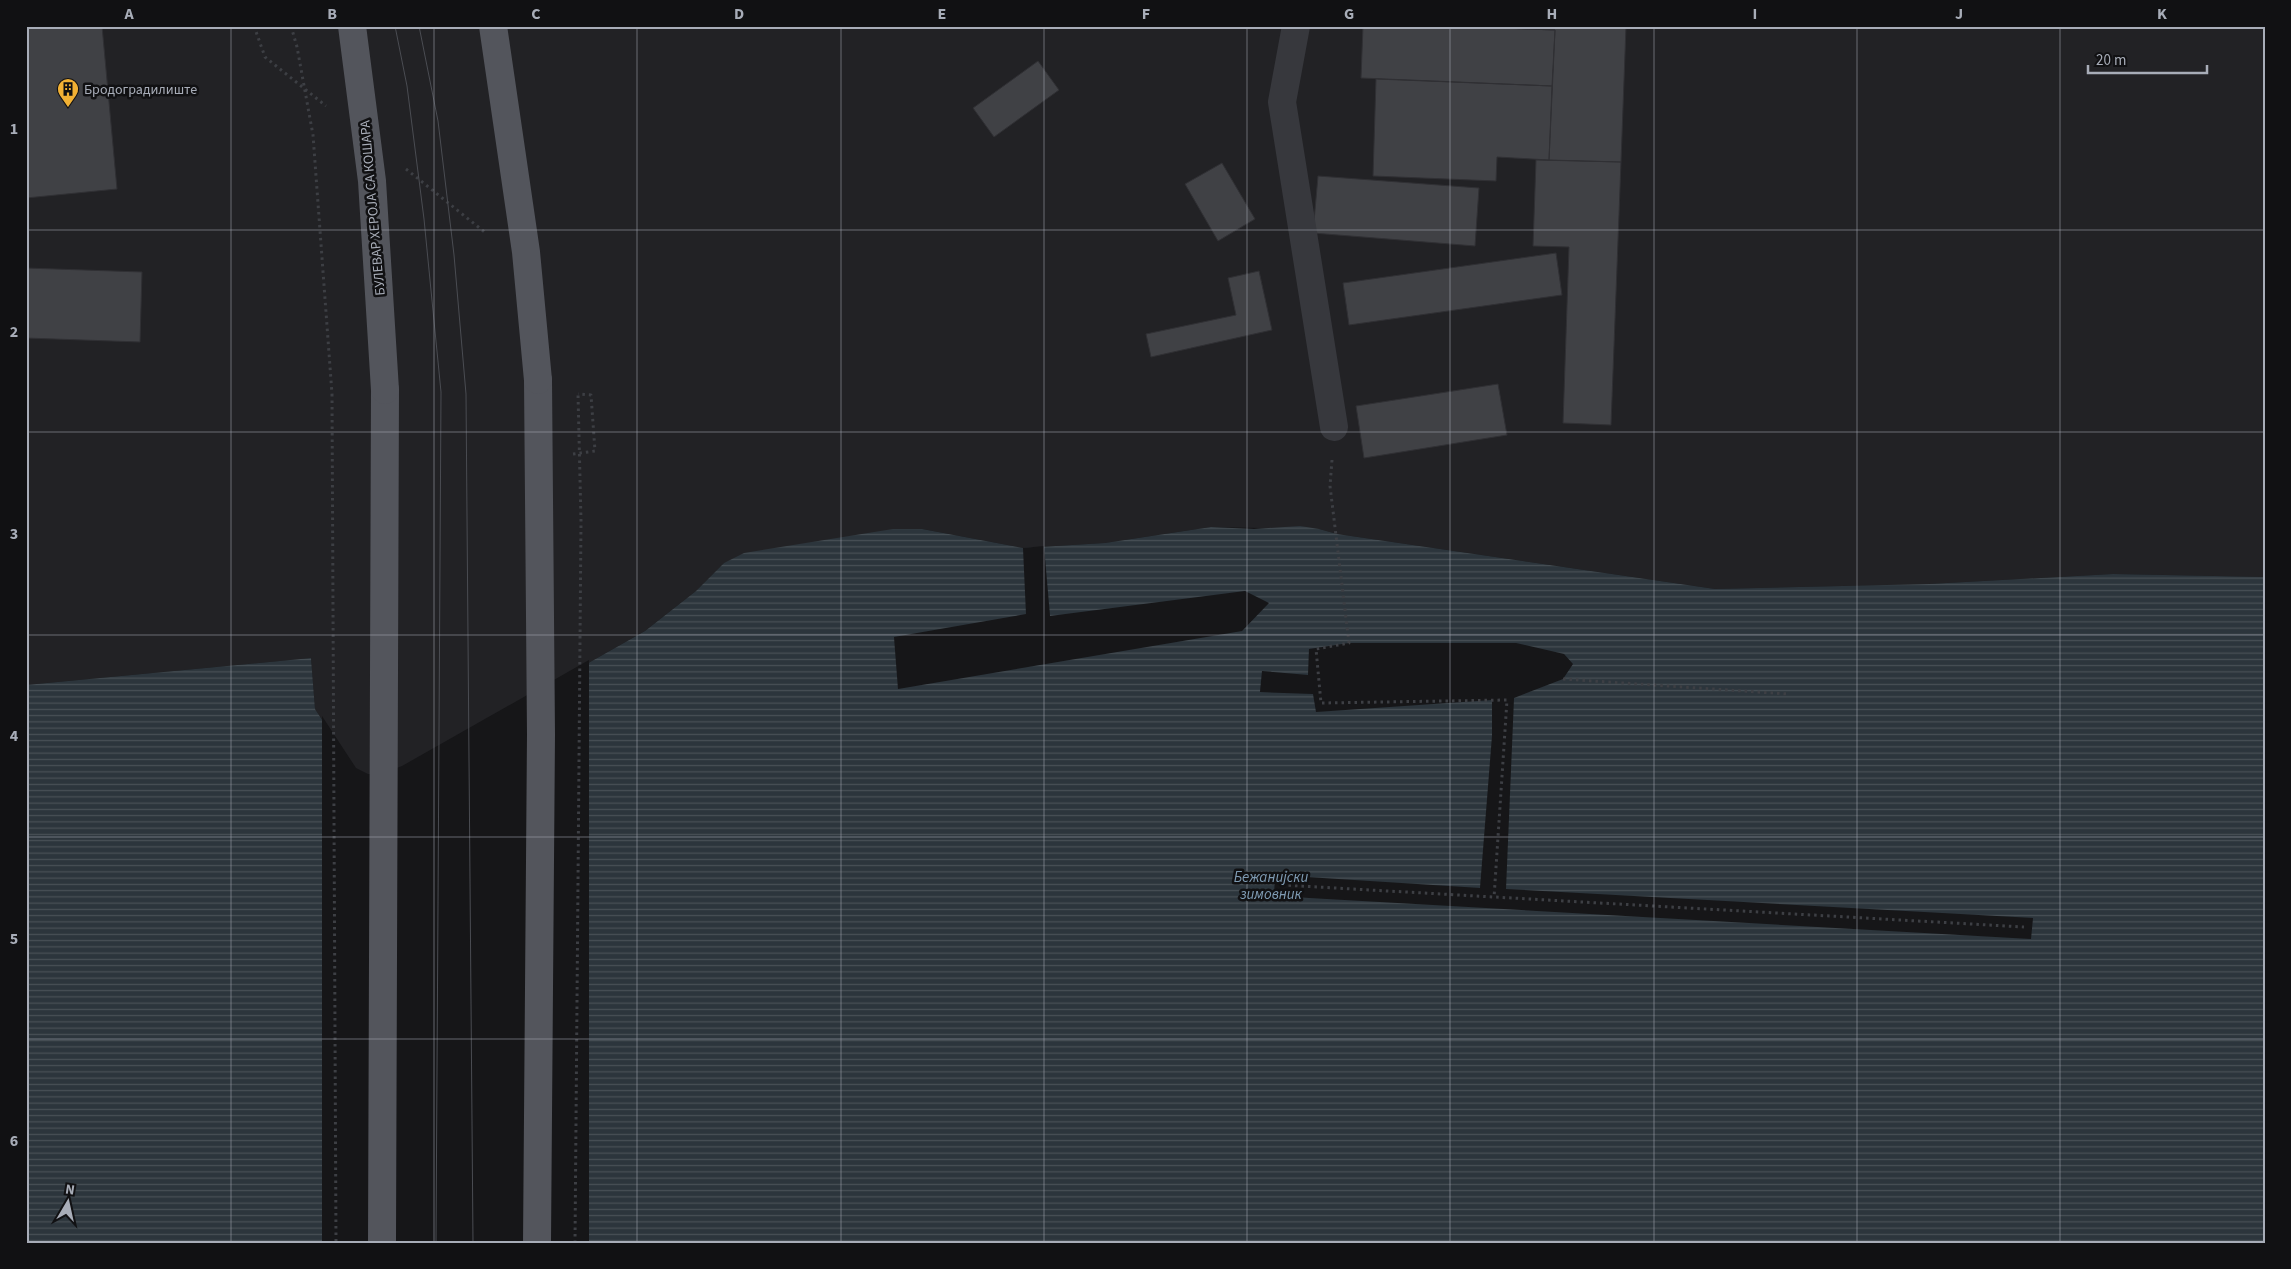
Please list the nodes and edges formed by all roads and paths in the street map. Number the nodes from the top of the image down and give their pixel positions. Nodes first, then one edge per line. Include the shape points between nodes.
1 (254, 26) edge
2 (291, 26) edge
3 (352, 26) edge
4 (493, 26) edge
5 (1296, 26) edge
6 (334, 112) dead end
7 (402, 167) dead end
8 (494, 240) dead end
9 (1334, 427) joint
10 (571, 454) dead end
11 (1563, 679) dead end
12 (1788, 694) dead end
13 (1282, 885) dead end
14 (1494, 898) junction
15 (2024, 927) dead end
16 (336, 1243) edge
17 (382, 1243) edge
18 (537, 1243) edge
19 (575, 1243) edge

1 - 6 path via 265,57
2 - 16 path, bridge via 313,135 332,394
3 - 17 main road, БУЛЕВАР ХЕРОЈА СА КОШАРА, bridge via 372,181 385,390
4 - 18 main road, bridge via 525,242 538,380 541,744
5 - 9 lane via 1282,102
7 - 8 path
9 - 14 path via 1330,486 1349,643 1316,648 1321,703 1507,700
10 - 19 path, bridge via 595,451 591,395 578,394 582,521
11 - 12 path
13 - 14 path
14 - 15 path

